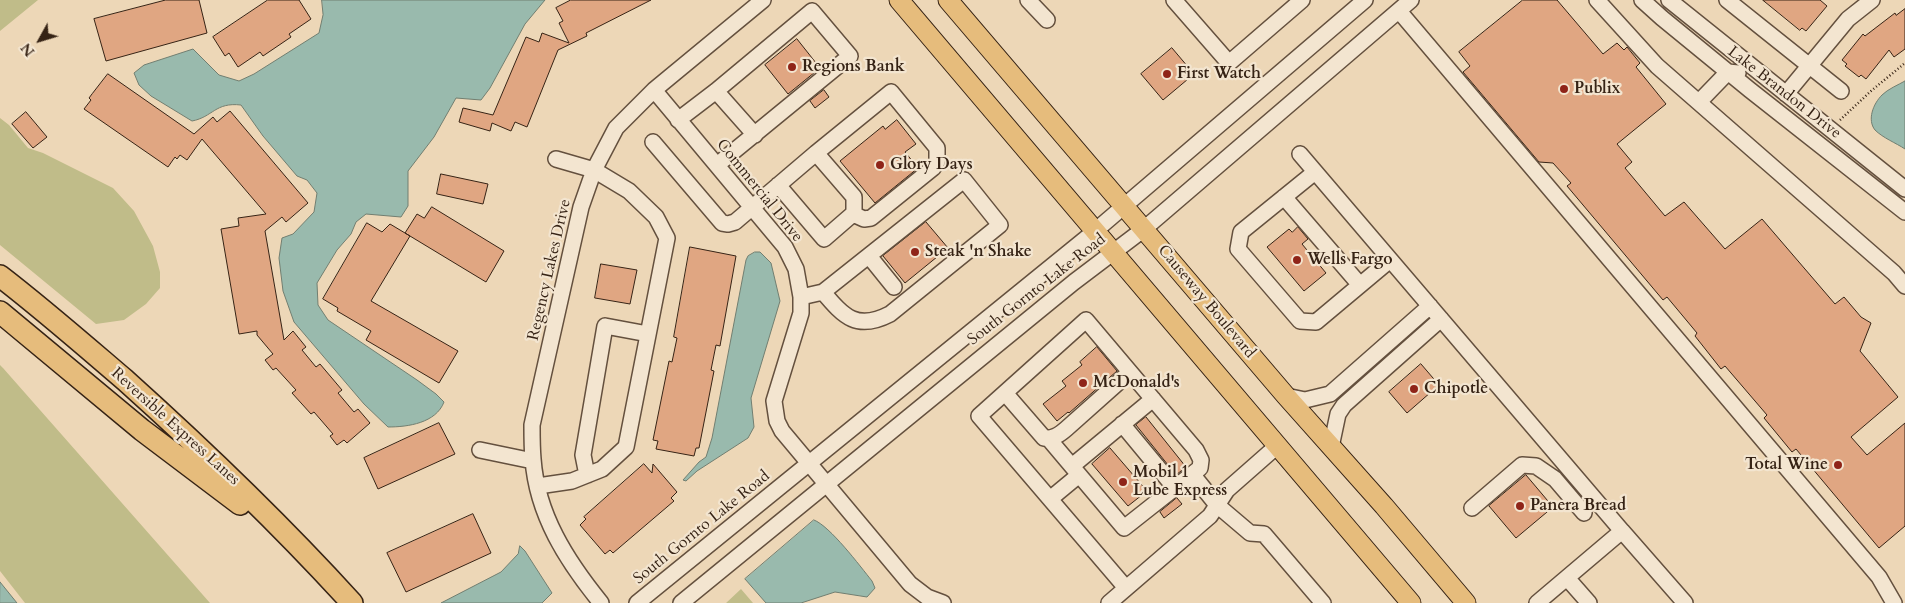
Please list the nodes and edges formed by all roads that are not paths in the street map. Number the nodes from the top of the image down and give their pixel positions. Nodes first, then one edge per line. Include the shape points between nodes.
1 (763, 0) edge
2 (899, 0) edge
3 (948, 0) edge
4 (1028, 0) edge
5 (1174, 0) edge
6 (1302, 0) edge
7 (1365, 0) edge
8 (1412, 0) edge
9 (1597, 0) edge
10 (1642, 0) edge
11 (1669, 0) edge
12 (1727, 0) edge
13 (1872, 0) edge
14 (1399, 11) junction
15 (1047, 20) dead end
16 (1809, 65) junction
17 (1728, 72) junction
18 (654, 90) junction
19 (716, 91) junction
20 (1841, 91) dead end
21 (1786, 94) junction
22 (1699, 102) junction
23 (1812, 114) junction
24 (678, 120) junction
25 (755, 135) junction
26 (653, 142) dead end
27 (816, 153) junction
28 (1300, 154) dead end
29 (556, 159) dead end
30 (717, 166) junction
31 (594, 170) junction
32 (1315, 172) junction
33 (778, 185) junction
34 (1905, 189) edge
35 (1284, 197) junction
36 (1124, 205) junction
37 (752, 208) junction
38 (1905, 212) edge
39 (853, 214) junction
40 (1144, 229) junction
41 (1095, 231) junction
42 (1113, 252) junction
43 (869, 256) junction
44 (1390, 260) junction
45 (2, 276) edge
46 (1360, 285) junction
47 (1905, 286) edge
48 (894, 287) dead end
49 (823, 292) junction
50 (801, 297) junction
51 (1430, 306) junction
52 (0, 312) edge
53 (1441, 319) junction
54 (648, 334) junction
55 (1130, 372) junction
56 (1005, 393) junction
57 (1286, 396) junction
58 (1153, 399) junction
59 (1122, 424) junction
60 (1048, 438) junction
61 (1277, 446) junction
62 (1331, 447) junction
63 (480, 450) dead end
64 (533, 461) junction
65 (809, 464) junction
66 (1075, 471) junction
67 (1192, 474) junction
68 (587, 475) junction
69 (826, 484) junction
70 (538, 486) junction
71 (1176, 488) junction
72 (1050, 499) junction
73 (1217, 505) junction
74 (1472, 508) dead end
75 (1584, 513) dead end
76 (1622, 531) junction
77 (1879, 577) junction
78 (1567, 578) junction
79 (1126, 588) junction
80 (345, 596) edge
81 (1905, 598) edge
82 (601, 603) edge
83 (637, 603) edge
84 (681, 603) edge
85 (943, 603) edge
86 (1109, 603) edge
87 (1323, 603) edge
88 (1411, 603) edge
89 (1466, 603) edge
90 (1537, 603) edge
91 (1589, 603) edge
92 (1685, 603) edge
93 (1894, 603) edge

1 - 18 street, Regency Lakes Drive
2 - 41 main road
3 - 36 main road, Causeway Boulevard
4 - 15 street
5 - 6 street via 1228,63
7 - 36 street, South Gornto Lake Road
8 - 14 street, South Gornto Lake Road
9 - 22 street via 1656,66
10 - 17 street, Lake Brandon Drive
11 - 21 street, Lake Brandon Drive
12 - 16 street
13 - 16 street via 1848,19
14 - 40 street, South Gornto Lake Road
14 - 77 street
16 - 20 street
16 - 21 street
17 - 22 street
17 - 23 street via 1752,77 1792,109
17 - 38 street, Lake Brandon Drive
18 - 24 street, Commercial Drive
18 - 31 street, Regency Lakes Drive via 616,128
19 - 24 street
19 - 25 street
19 - 25 street via 812,11 850,56
21 - 23 street, Lake Brandon Drive
22 - 47 street
23 - 34 street, Lake Brandon Drive
24 - 30 street, Commercial Drive
25 - 30 street
26 - 37 street via 722,223 735,222
27 - 33 street
27 - 39 street via 854,197
27 - 39 street via 891,92 937,148 937,162 933,168 871,218
28 - 32 street
29 - 31 street
30 - 37 street, Commercial Drive
31 - 54 street via 629,191 656,217 667,238
31 - 64 street, Regency Lakes Drive via 581,207 532,425
32 - 35 street
32 - 44 street
33 - 37 street
33 - 39 street via 824,239
35 - 46 street
35 - 46 street via 1241,232 1238,249 1300,321 1316,322
36 - 40 main road, Causeway Boulevard
36 - 41 street, South Gornto Lake Road
37 - 50 street, Commercial Drive via 785,247 796,268
40 - 42 street, South Gornto Lake Road
40 - 57 main road, Causeway Boulevard
41 - 42 main road
41 - 65 street, South Gornto Lake Road
42 - 61 main road
42 - 69 street, South Gornto Lake Road
43 - 48 street
43 - 49 street
43 - 49 street via 964,180 1000,224 879,320 855,320 841,313
44 - 46 street
44 - 51 street
45 - 80 highway, Reversible Express Lanes via 170,421 272,519
49 - 50 street
50 - 65 street, Commercial Drive via 801,313 774,401 782,431
51 - 53 street
51 - 57 street via 1330,394 1305,400
52 - 80 highway, Reversible Express Lanes via 136,425 231,497
53 - 62 street via 1344,405 1338,414
53 - 76 street
54 - 68 street via 626,447 602,469
54 - 68 street via 605,326 583,455
55 - 56 street via 1086,320
55 - 58 street
55 - 60 street via 1066,429
56 - 60 street via 1044,438
56 - 72 street via 979,416
57 - 62 main road, Causeway Boulevard
58 - 59 street
58 - 67 street via 1196,450 1201,460 1200,468
59 - 66 street
59 - 71 street
60 - 66 street
61 - 73 street via 1227,490
61 - 88 main road
62 - 89 main road, Causeway Boulevard
63 - 64 street
64 - 70 street, Regency Lakes Drive
65 - 69 street, Commercial Drive
65 - 83 street, South Gornto Lake Road
66 - 71 street via 1124,528
66 - 72 street
67 - 71 street
67 - 73 street
68 - 70 street via 572,481
69 - 84 street, South Gornto Lake Road
69 - 85 street, Commercial Drive via 910,584 927,597
70 - 82 street, Regency Lakes Drive via 558,544
72 - 79 street
73 - 79 street via 1210,516
73 - 87 street via 1250,533 1264,534
74 - 75 street via 1522,465 1536,466 1555,479
76 - 78 street
76 - 92 street
77 - 81 street
77 - 93 street
78 - 90 street
78 - 91 street
79 - 86 street

